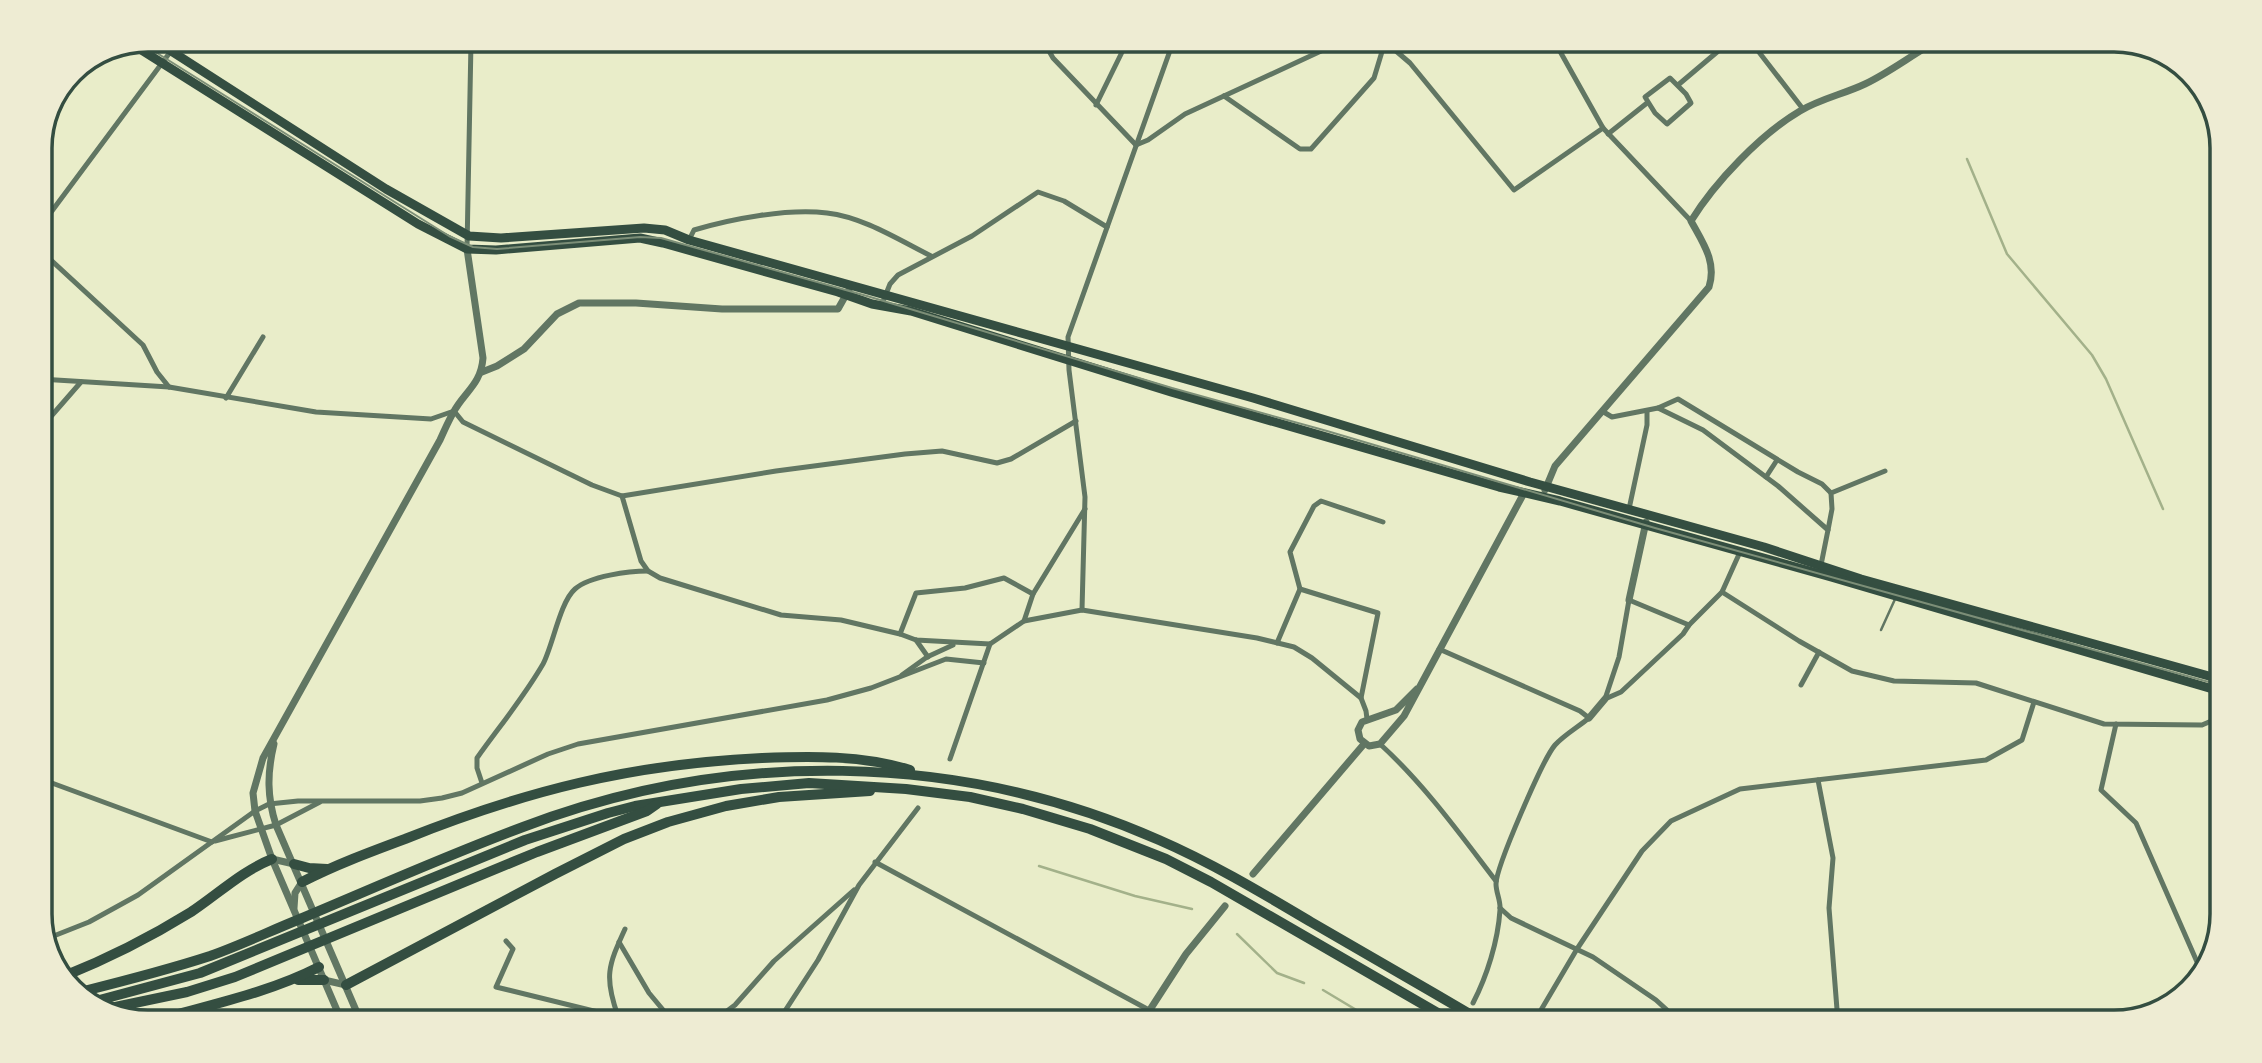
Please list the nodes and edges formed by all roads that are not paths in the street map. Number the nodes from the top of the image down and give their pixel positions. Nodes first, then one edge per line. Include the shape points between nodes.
1 (145, 52) edge
2 (170, 52) edge
3 (173, 52) edge
4 (471, 52) edge
5 (1050, 52) edge
6 (1122, 52) edge
7 (1169, 52) edge
8 (1320, 52) edge
9 (1382, 52) edge
10 (1397, 52) edge
11 (1560, 52) edge
12 (1717, 52) edge
13 (1759, 52) edge
14 (1918, 52) edge
15 (163, 64) junction
16 (1678, 85) junction
17 (1224, 96) junction
18 (1647, 103) junction
19 (1096, 104) junction
20 (1803, 109) junction
21 (1603, 128) junction
22 (1608, 134) junction
23 (1136, 145) junction
24 (53, 209) edge
25 (1691, 221) junction
26 (1107, 227) junction
27 (469, 236) junction
28 (687, 244) junction
29 (467, 249) junction
30 (931, 256) junction
31 (53, 262) edge
32 (848, 290) junction
33 (884, 300) junction
34 (262, 337) dead end
35 (1068, 354) junction
36 (482, 372) junction
37 (53, 380) edge
38 (81, 382) junction
39 (169, 387) junction
40 (226, 398) junction
41 (1658, 408) junction
42 (454, 411) junction
43 (1602, 411) junction
44 (1647, 411) junction
45 (53, 414) edge
46 (1076, 421) junction
47 (1723, 426) junction
48 (1715, 439) junction
49 (1777, 460) junction
50 (1885, 471) dead end
51 (1766, 477) junction
52 (1530, 482) junction
53 (1546, 486) junction
54 (1524, 493) junction
55 (1831, 493) junction
56 (622, 496) junction
57 (1542, 497) junction
58 (1085, 509) junction
59 (1629, 509) junction
60 (1648, 514) junction
61 (1383, 522) dead end
62 (1645, 525) junction
63 (1828, 530) junction
64 (1740, 552) junction
65 (1821, 565) junction
66 (648, 571) junction
67 (1300, 589) junction
68 (1722, 592) junction
69 (1033, 594) junction
70 (1896, 597) junction
71 (1629, 600) junction
72 (1082, 610) junction
73 (1024, 621) junction
74 (1689, 625) junction
75 (1881, 630) dead end
76 (900, 634) junction
77 (916, 640) junction
78 (956, 643) junction
79 (1278, 643) junction
80 (990, 644) junction
81 (1439, 649) junction
82 (1819, 652) junction
83 (927, 657) junction
84 (937, 663) junction
85 (984, 663) junction
86 (2210, 676) edge
87 (896, 679) junction
88 (1801, 685) dead end
89 (2210, 688) edge
90 (1417, 690) junction
91 (1360, 698) junction
92 (1605, 699) junction
93 (2034, 702) junction
94 (1589, 718) junction
95 (1371, 719) junction
96 (2210, 722) edge
97 (2116, 724) junction
98 (1386, 736) junction
99 (275, 737) junction
100 (1364, 744) junction
101 (1380, 744) junction
102 (950, 759) dead end
103 (926, 775) junction
104 (1818, 780) junction
105 (482, 783) junction
106 (53, 784) edge
107 (906, 789) junction
108 (320, 802) junction
109 (660, 802) junction
110 (270, 804) junction
111 (918, 808) dead end
112 (254, 811) junction
113 (276, 825) junction
114 (261, 830) junction
115 (212, 842) junction
116 (272, 859) junction
117 (876, 862) junction
118 (294, 864) junction
119 (328, 869) junction
120 (1253, 874) dead end
121 (1496, 881) junction
122 (302, 882) junction
123 (859, 885) junction
124 (1225, 906) dead end
125 (1500, 908) junction
126 (294, 909) junction
127 (625, 929) dead end
128 (55, 936) edge
129 (506, 941) dead end
130 (619, 942) junction
131 (1577, 949) junction
132 (332, 953) junction
133 (2198, 961) edge
134 (319, 967) junction
135 (73, 972) edge
136 (291, 980) junction
137 (324, 980) junction
138 (346, 985) junction
139 (89, 990) edge
140 (103, 999) edge
141 (1474, 1003) dead end
142 (121, 1006) edge
143 (194, 1010) edge
144 (337, 1010) edge
145 (356, 1010) edge
146 (591, 1010) edge
147 (614, 1010) edge
148 (663, 1010) edge
149 (728, 1010) edge
150 (786, 1010) edge
151 (1149, 1010) joint
152 (1433, 1010) edge
153 (1463, 1010) edge
154 (1541, 1010) dead end
155 (1667, 1010) edge
156 (1837, 1010) edge

1 - 15 main road
2 - 15 street
3 - 27 main road via 386,189
4 - 27 street
5 - 19 street
6 - 19 street
7 - 23 street
8 - 17 street
9 - 17 street via 1374,78 1311,149 1300,149
10 - 21 street via 1514,190
11 - 21 street
12 - 16 street
13 - 20 street
14 - 20 street via 1866,84
15 - 24 street
15 - 29 main road via 418,224
16 - 18 street via 1668,79 1646,97
16 - 18 street via 1691,103 1667,124
17 - 23 street
18 - 22 street
19 - 23 street
20 - 25 street via 1738,164
21 - 22 street
22 - 25 street
23 - 26 street
25 - 43 street via 1710,257 1713,275 1709,287
26 - 30 street via 1038,192 972,236
26 - 35 street via 1068,338
27 - 28 main road via 644,228 664,230
27 - 29 street
28 - 29 main road via 640,238
28 - 30 street via 694,230 721,222 827,213 860,222
28 - 32 main road
28 - 33 main road
29 - 36 street
30 - 33 street via 898,275
31 - 39 street via 143,345
32 - 33 main road via 872,304
32 - 36 street via 838,309 579,303 557,314 524,349
33 - 35 main road
34 - 40 street
35 - 46 street
35 - 52 main road
35 - 54 main road
36 - 42 street
37 - 38 street
38 - 39 street
38 - 45 street
39 - 40 street
40 - 42 street via 316,412 426,419
41 - 44 street
41 - 47 street via 1678,399
41 - 48 street
42 - 56 street via 463,422
42 - 99 street
43 - 44 street via 1612,417
43 - 53 street via 1555,466
44 - 59 street
46 - 56 street via 997,463 942,451 905,454
46 - 58 street
47 - 48 street
47 - 49 street
48 - 51 street
49 - 51 street
49 - 55 street
50 - 55 street
51 - 63 street
52 - 53 main road
52 - 54 street
53 - 57 street
53 - 59 main road
54 - 57 main road
54 - 81 street
55 - 63 street
56 - 66 street via 640,561
57 - 62 main road
58 - 69 street
58 - 72 street
59 - 60 main road
60 - 62 street
60 - 65 main road
61 - 67 street via 1318,502 1290,552
62 - 64 main road
62 - 71 street
63 - 65 street
64 - 68 street
64 - 70 main road
65 - 86 main road
66 - 76 street via 781,615 841,620
66 - 105 street via 587,582 568,598 544,662 477,758
67 - 79 street
67 - 91 street via 1378,613
68 - 74 street
68 - 82 street
69 - 73 street
69 - 76 street via 1004,578 916,593
70 - 75 lane
70 - 89 main road
71 - 74 street
71 - 92 street via 1619,657
72 - 73 street
72 - 79 street
73 - 80 street
74 - 92 street via 1621,692
76 - 77 street
77 - 78 street
77 - 83 street
78 - 80 street
78 - 83 street
79 - 91 street via 1312,657
80 - 85 street
81 - 90 street
81 - 94 street
82 - 88 street
82 - 93 street via 1852,671 1885,679 1976,683
83 - 84 street
83 - 87 street
84 - 85 street via 946,659
84 - 87 street
85 - 102 street
87 - 105 street via 827,700 578,744
90 - 95 street via 1396,710
90 - 98 street via 1404,716
91 - 95 street
92 - 94 street
93 - 97 street
93 - 104 street via 2022,740 1986,760
94 - 121 street via 1554,746
95 - 98 street via 1384,725
95 - 100 street via 1358,730
96 - 97 street
97 - 133 street via 2101,790 2136,823
98 - 101 street
99 - 110 street via 269,764
99 - 112 street via 257,774
100 - 101 street
100 - 120 street
101 - 121 street via 1400,762
103 - 119 highway via 893,765 795,756 642,769 494,806
103 - 139 highway via 828,769 735,775 593,802 213,955
103 - 153 highway via 1027,794 1155,838
104 - 131 street via 1740,789 1671,821 1642,851
104 - 156 street via 1833,858 1829,908
105 - 108 street via 462,793 431,799
106 - 115 street
107 - 109 highway via 809,783
107 - 138 highway via 779,797 668,822 555,874
107 - 152 highway via 1023,809 1148,851
108 - 110 street
108 - 113 street
109 - 140 highway via 608,813 525,840 200,973
109 - 142 highway via 234,977
110 - 112 street
110 - 113 street
111 - 117 street
112 - 114 street
112 - 115 street
113 - 114 street
113 - 118 street
114 - 115 street
114 - 116 street
115 - 128 street via 138,895
116 - 118 street
116 - 126 street
116 - 135 highway via 142,942
117 - 123 street
117 - 151 street
118 - 119 highway
118 - 122 street
119 - 122 highway
121 - 125 street
122 - 126 street via 295,893
122 - 132 street
123 - 149 street via 774,961
123 - 150 street
124 - 151 street
125 - 131 street via 1511,918
125 - 141 street via 1485,979
126 - 134 street
127 - 130 street
129 - 146 street via 513,949 496,987
130 - 147 street via 608,973
130 - 148 street
131 - 154 street
131 - 155 street
132 - 134 street
132 - 138 street
134 - 136 highway
134 - 137 street
136 - 137 highway
136 - 143 highway
137 - 138 street
137 - 144 street
138 - 145 street

